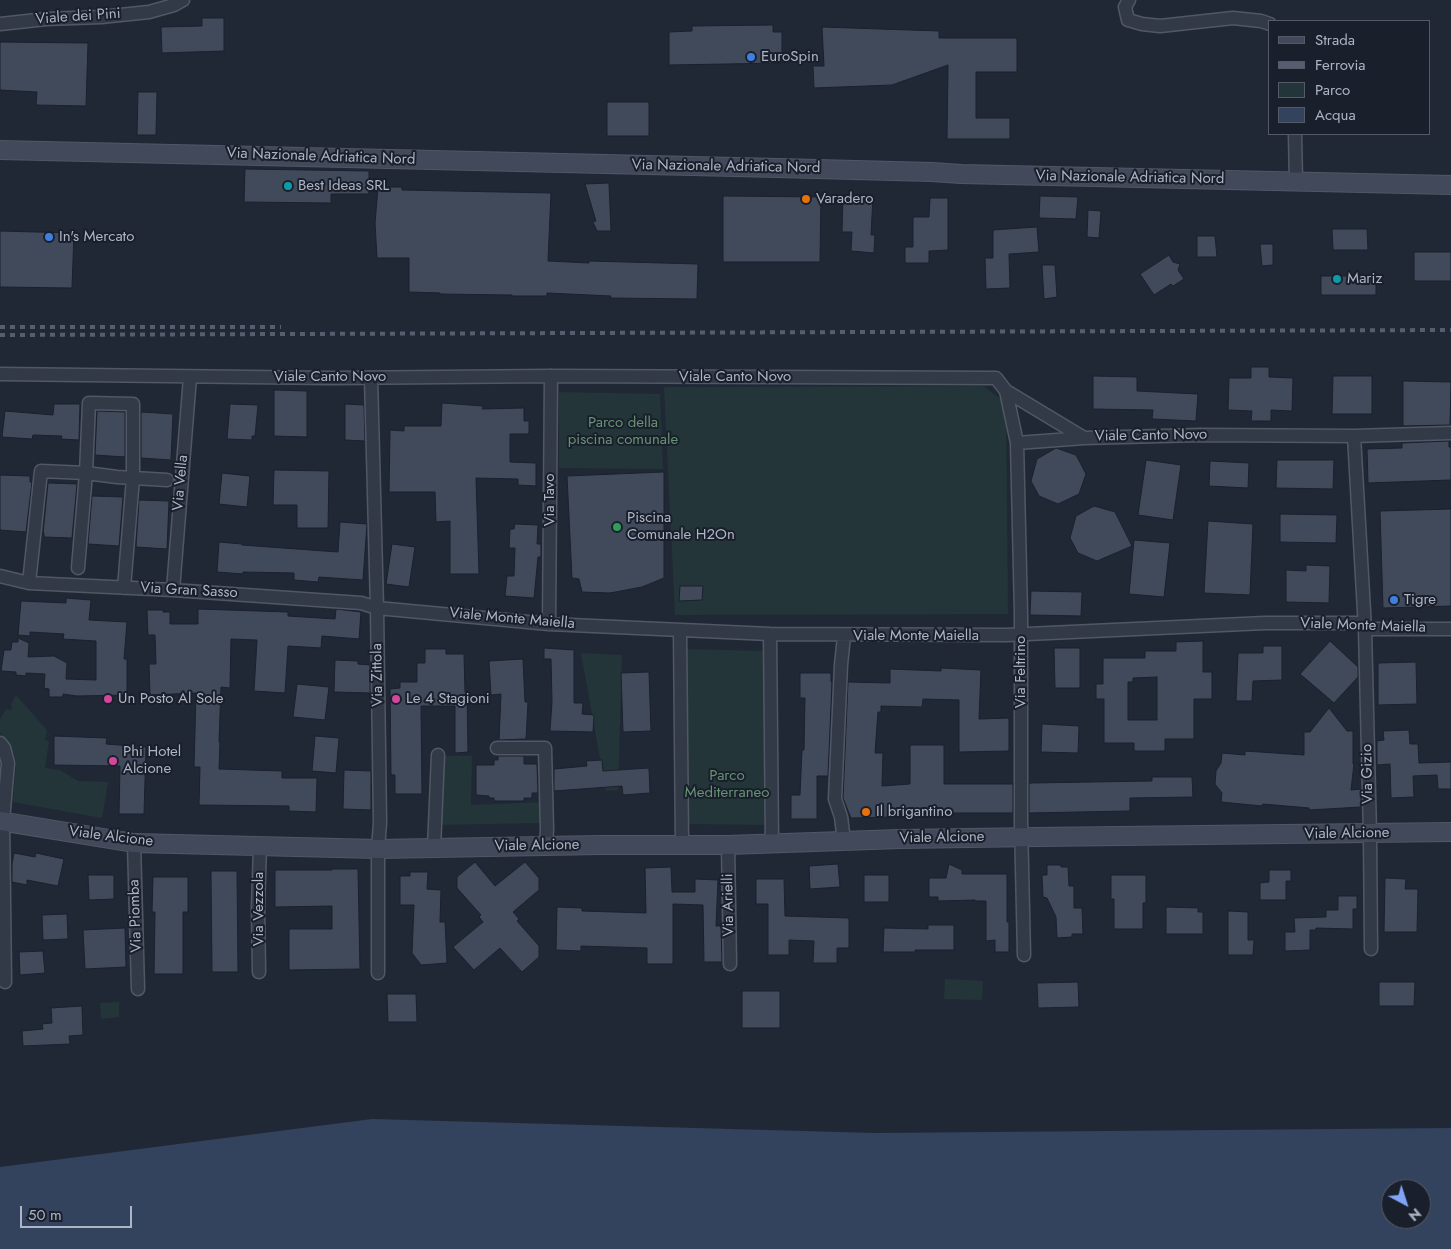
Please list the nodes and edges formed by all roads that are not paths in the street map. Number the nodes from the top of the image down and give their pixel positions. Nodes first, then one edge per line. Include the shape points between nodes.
1 (183, 0) edge
2 (1129, 0) edge
3 (1268, 23) edge
4 (0, 24) edge
5 (1296, 135) edge
6 (0, 150) edge
7 (1296, 182) junction
8 (1451, 185) edge
9 (0, 374) edge
10 (551, 376) junction
11 (190, 377) junction
12 (371, 378) junction
13 (1006, 391) junction
14 (1451, 433) edge
15 (1354, 436) junction
16 (1084, 438) junction
17 (1017, 443) junction
18 (86, 473) junction
19 (133, 478) junction
20 (167, 480) dead end
21 (78, 568) dead end
22 (0, 576) edge
23 (29, 583) junction
24 (124, 588) junction
25 (173, 590) junction
26 (377, 608) junction
27 (549, 624) junction
28 (1365, 626) junction
29 (1451, 629) edge
30 (680, 631) junction
31 (770, 634) junction
32 (1020, 634) junction
33 (844, 636) junction
34 (0, 743) edge
35 (497, 748) dead end
36 (438, 755) dead end
37 (1, 821) edge
38 (1451, 832) edge
39 (1370, 834) junction
40 (1022, 837) junction
41 (844, 841) junction
42 (134, 843) junction
43 (772, 843) junction
44 (682, 845) junction
45 (728, 845) junction
46 (260, 846) junction
47 (546, 846) junction
48 (434, 848) junction
49 (378, 849) junction
50 (2, 871) edge
51 (1371, 949) dead end
52 (1024, 955) dead end
53 (730, 964) dead end
54 (259, 972) dead end
55 (378, 973) dead end
56 (5, 982) dead end
57 (138, 989) dead end

1 - 4 street, Viale dei Pini via 149,12
2 - 3 street via 1125,7 1128,20 1142,24 1160,26 1233,18
5 - 7 street
6 - 7 street, Via Nazionale Adriatica Nord
7 - 8 street, Via Nazionale Adriatica Nord
9 - 11 street, Viale Canto Novo
10 - 12 street, Viale Canto Novo
10 - 13 street, Viale Canto Novo via 996,378
10 - 27 street, Via Tavo
11 - 12 street, Viale Canto Novo
11 - 25 street, Via Vella
12 - 26 street, Via Zittola
13 - 16 street, Viale Canto Novo
13 - 17 street, Via Feltrino
14 - 15 street, Viale Canto Novo
15 - 16 street, Viale Canto Novo
15 - 28 street, Via Gizio
16 - 17 street
17 - 32 street, Via Feltrino
18 - 19 street
18 - 19 street via 89,403 134,404
18 - 21 street
18 - 23 street via 40,471
19 - 20 street
19 - 24 street
22 - 23 street, Via Gran Sasso
23 - 24 street, Via Gran Sasso
24 - 25 street, Via Gran Sasso
25 - 26 street, Via Gran Sasso via 361,603
26 - 27 street, Viale Monte Maiella
26 - 49 street, Via Zittola
27 - 30 street, Viale Monte Maiella
28 - 29 street, Viale Monte Maiella
28 - 32 street, Viale Monte Maiella via 1265,623
28 - 39 street, Via Gizio
30 - 31 street, Viale Monte Maiella
30 - 44 street
31 - 33 street, Viale Monte Maiella
31 - 43 street
32 - 33 street, Viale Monte Maiella
32 - 40 street, Via Feltrino
33 - 41 street via 835,799
34 - 37 street via 8,763
35 - 47 street via 545,748
36 - 48 street
37 - 42 street, Viale Alcione
37 - 50 street
38 - 39 street, Viale Alcione
39 - 40 street, Viale Alcione
39 - 51 street, Via Gizio
40 - 41 street, Viale Alcione
40 - 52 street, Via Feltrino
41 - 43 street, Viale Alcione
42 - 46 street, Viale Alcione
42 - 57 street, Via Piomba
43 - 45 street, Viale Alcione
44 - 45 street, Viale Alcione
44 - 47 street, Viale Alcione
45 - 53 street, Via Arielli
46 - 49 street, Viale Alcione
46 - 54 street, Via Vezzola
47 - 48 street, Viale Alcione
48 - 49 street, Viale Alcione
49 - 55 street, Via Zittola
50 - 56 street

